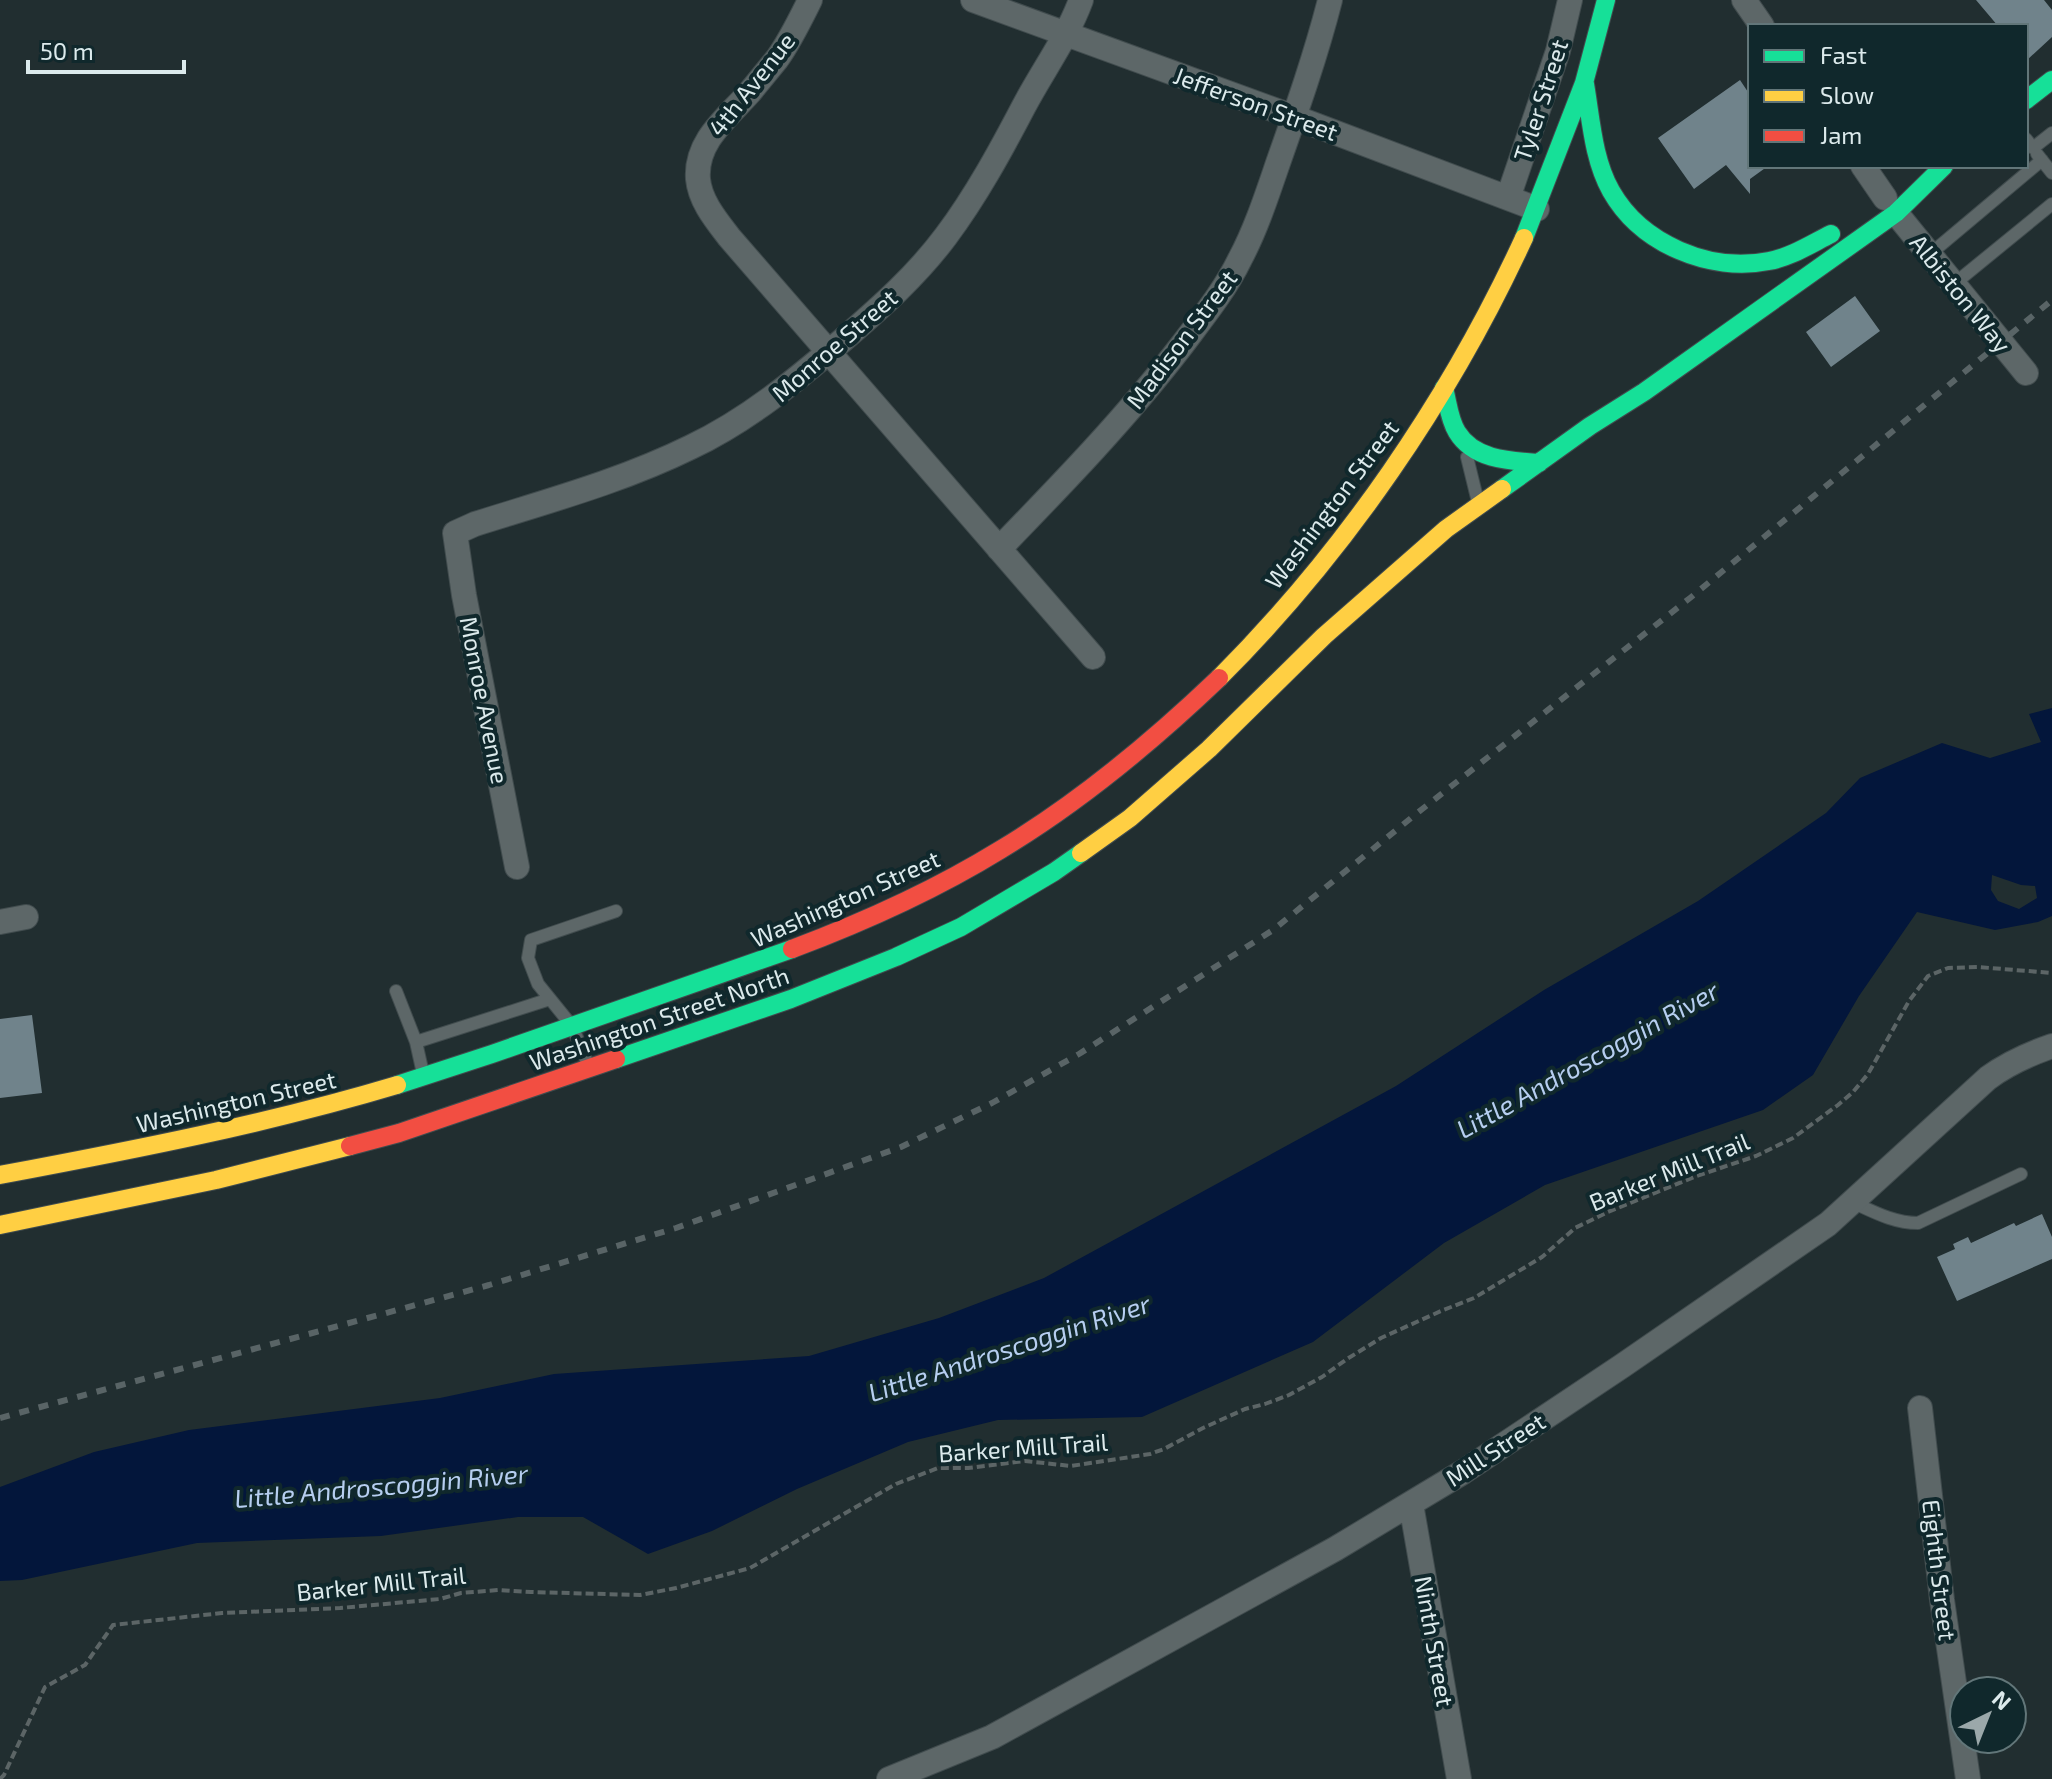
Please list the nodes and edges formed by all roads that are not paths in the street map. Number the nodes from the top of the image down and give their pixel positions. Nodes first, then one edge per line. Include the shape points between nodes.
1 (810, 0) edge
2 (973, 0) edge
3 (1081, 0) edge
4 (1330, 0) edge
5 (1570, 0) edge
6 (1606, 0) edge
7 (1744, 0) edge
8 (1761, 24) edge
9 (1068, 33) junction
10 (2052, 80) edge
11 (1584, 82) junction
12 (2028, 98) edge
13 (1294, 117) junction
14 (2052, 133) edge
15 (2030, 144) edge
16 (2042, 160) junction
17 (1864, 168) edge
18 (1939, 170) edge
19 (2052, 173) edge
20 (1508, 198) junction
21 (2052, 204) edge
22 (1885, 206) junction
23 (1537, 209) junction
24 (1841, 227) dead end
25 (1930, 254) junction
26 (1954, 284) junction
27 (828, 353) junction
28 (2026, 373) dead end
29 (1444, 388) junction
30 (1462, 439) junction
31 (1539, 463) junction
32 (1478, 505) junction
33 (455, 533) joint
34 (999, 549) junction
35 (1093, 657) dead end
36 (517, 867) dead end
37 (616, 911) dead end
38 (26, 917) dead end
39 (0, 922) edge
40 (396, 991) dead end
41 (550, 999) junction
42 (572, 1026) junction
43 (416, 1042) junction
44 (2052, 1046) edge
45 (589, 1068) junction
46 (424, 1076) junction
47 (2021, 1174) dead end
48 (0, 1175) edge
49 (1852, 1202) junction
50 (0, 1225) edge
51 (1920, 1408) dead end
52 (1411, 1504) junction
53 (889, 1779) edge
54 (1459, 1779) edge
55 (1968, 1779) edge

1 - 27 street, 4th Avenue via 779,56 713,131 698,182 729,237
2 - 9 street, Jefferson Street
3 - 9 street, Monroe Street
4 - 13 street, Madison Street
5 - 20 street, Tyler Street
6 - 11 highway, Washington Street
7 - 8 street
9 - 13 street, Jefferson Street
9 - 27 street, Monroe Street via 948,234 904,285
10 - 12 highway
11 - 23 highway, Washington Street
11 - 24 highway via 1595,143 1612,193 1659,241 1716,262 1767,262
13 - 20 street, Jefferson Street
13 - 34 street, Madison Street via 1241,259 1207,311 1137,401
14 - 15 lane
15 - 16 lane
16 - 19 lane
16 - 25 lane
17 - 22 street, Albiston Way
18 - 22 highway
20 - 23 street, Jefferson Street
21 - 26 lane
22 - 25 street, Albiston Way
22 - 31 highway via 1644,392
23 - 29 highway, Washington Street
25 - 26 street, Albiston Way
26 - 28 street, Albiston Way
27 - 33 street, Monroe Street via 765,404 693,446 608,482
27 - 34 street
29 - 30 highway
29 - 42 highway, Washington Street via 1380,487 1308,581 1227,669 1106,777 1041,825 916,898 853,926
30 - 31 highway via 1494,459
30 - 32 lane
31 - 32 highway
32 - 45 highway, Washington Street North via 1385,581 1130,818 1054,872 896,957
33 - 36 street, Monroe Avenue
34 - 35 street
37 - 41 lane via 531,940 528,958
38 - 39 street
40 - 43 lane
41 - 42 lane
41 - 43 lane
42 - 45 lane
42 - 46 highway, Washington Street
43 - 46 lane
44 - 49 street, Mill Street via 1988,1078
45 - 50 highway, Washington Street North via 412,1129 287,1163
46 - 48 highway, Washington Street via 276,1118
47 - 49 lane via 1918,1223 1904,1223
49 - 52 street, Mill Street via 1774,1262
51 - 55 street, Eighth Street
52 - 53 street, Mill Street via 992,1737
52 - 54 street, Ninth Street

